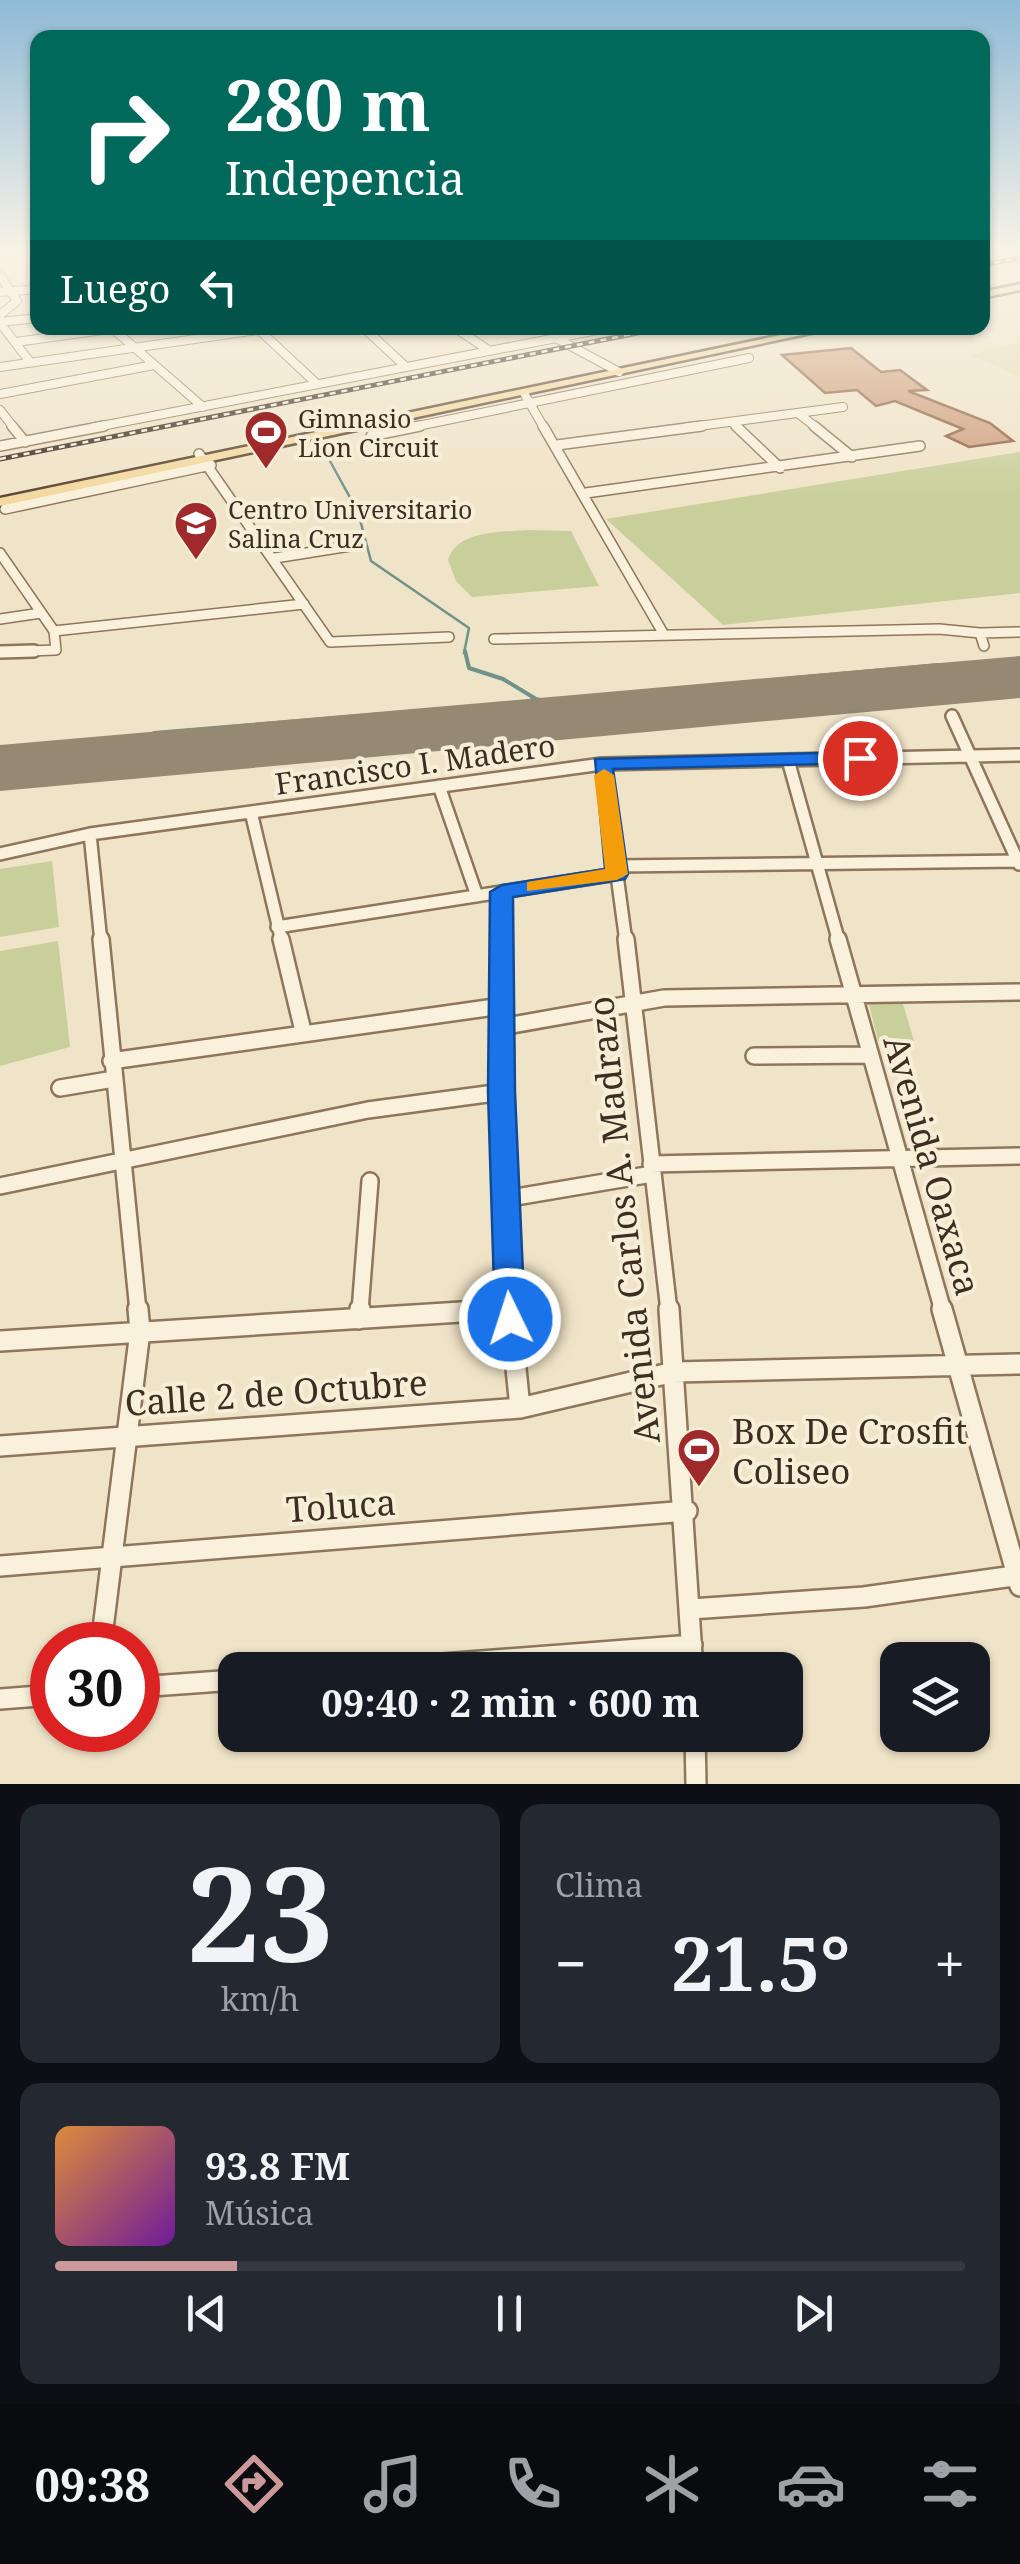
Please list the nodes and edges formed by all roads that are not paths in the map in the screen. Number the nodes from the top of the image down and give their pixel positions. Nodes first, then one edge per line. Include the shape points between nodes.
1 (11, 335) edge
2 (63, 335) edge
3 (122, 335) edge
4 (214, 335) edge
5 (266, 335) edge
6 (372, 335) edge
7 (466, 335) edge
8 (564, 335) edge
9 (775, 335) edge
10 (794, 335) edge
11 (559, 336) junction
12 (16, 342) junction
13 (136, 348) junction
14 (487, 349) junction
15 (749, 358) dead end
16 (30, 362) junction
17 (667, 362) junction
18 (154, 365) junction
19 (405, 366) junction
20 (0, 367) edge
21 (623, 369) junction
22 (685, 372) junction
23 (652, 378) junction
24 (317, 384) junction
25 (0, 394) edge
26 (528, 399) junction
27 (202, 407) junction
28 (842, 408) dead end
29 (0, 410) edge
30 (434, 411) junction
31 (800, 414) junction
32 (378, 422) junction
33 (450, 422) junction
34 (733, 423) junction
35 (396, 432) junction
36 (371, 436) dead end
37 (26, 442) junction
38 (557, 444) junction
39 (0, 446) edge
40 (920, 446) dead end
41 (852, 456) junction
42 (205, 459) junction
43 (780, 468) junction
44 (586, 493) junction
45 (1, 504) edge
46 (350, 546) dead end
47 (0, 553) edge
48 (275, 558) junction
49 (14, 574) junction
50 (0, 576) edge
51 (304, 604) junction
52 (41, 612) junction
53 (0, 619) edge
54 (54, 632) junction
55 (1020, 632) edge
56 (663, 633) junction
57 (980, 633) junction
58 (449, 638) dead end
59 (494, 638) dead end
60 (984, 646) dead end
61 (0, 652) edge
62 (952, 716) dead end
63 (1020, 755) edge
64 (969, 756) junction
65 (788, 760) junction
66 (602, 764) junction
67 (439, 786) junction
68 (251, 812) junction
69 (90, 834) junction
70 (0, 854) edge
71 (1019, 862) edge
72 (817, 864) junction
73 (617, 870) junction
74 (502, 892) junction
75 (478, 896) junction
76 (277, 927) junction
77 (1020, 992) edge
78 (854, 994) junction
79 (633, 1004) junction
80 (502, 1006) junction
81 (501, 1027) junction
82 (303, 1031) junction
83 (870, 1055) junction
84 (754, 1056) dead end
85 (111, 1061) junction
86 (114, 1079) junction
87 (60, 1088) dead end
88 (502, 1092) junction
89 (1020, 1156) edge
90 (899, 1157) junction
91 (126, 1159) junction
92 (651, 1169) junction
93 (370, 1181) dead end
94 (0, 1186) edge
95 (504, 1198) junction
96 (508, 1308) junction
97 (359, 1319) junction
98 (140, 1331) junction
99 (0, 1342) edge
100 (1020, 1364) edge
101 (958, 1365) junction
102 (674, 1372) junction
103 (520, 1408) junction
104 (124, 1435) junction
105 (0, 1446) edge
106 (687, 1511) junction
107 (112, 1556) junction
108 (0, 1566) edge
109 (1019, 1579) edge
110 (691, 1609) junction
111 (103, 1622) edge
112 (692, 1645) junction
113 (600, 1652) edge
114 (692, 1652) edge
115 (218, 1681) edge
116 (160, 1685) edge
117 (30, 1697) edge
118 (0, 1699) edge
119 (695, 1752) edge
120 (696, 1784) edge

1 - 12 street
2 - 12 street
3 - 13 street
4 - 13 street
5 - 24 street
6 - 19 street
7 - 14 street
8 - 11 street
9 - 21 main road
10 - 17 main road
11 - 14 street
11 - 21 street
12 - 16 street
13 - 16 street
13 - 18 street
14 - 19 street
15 - 22 street
16 - 20 street
17 - 21 main road
17 - 22 street
18 - 25 street
18 - 27 street
19 - 24 street
21 - 23 street
21 - 26 main road
21 - 42 main road
22 - 23 street
23 - 26 street
24 - 27 street
26 - 30 main road
26 - 33 street
26 - 38 street
27 - 37 street
28 - 31 street
29 - 37 street
30 - 32 main road
30 - 33 street
31 - 34 street
31 - 41 street
32 - 35 street
32 - 42 main road
33 - 35 street
34 - 38 street
34 - 43 street
35 - 36 street
37 - 39 street
38 - 44 street
40 - 41 street
41 - 43 street
42 - 45 main road
42 - 48 street
43 - 44 street
44 - 56 street
46 - 48 street
47 - 49 street
48 - 51 street
49 - 50 street
49 - 52 street
51 - 54 street
51 - 58 street via 330,642
52 - 53 street
52 - 54 street
54 - 61 street via 56,650
55 - 57 street
56 - 57 street
56 - 59 street
57 - 60 street
62 - 64 street
63 - 64 street, Francisco I. Madero
64 - 65 street, Francisco I. Madero
64 - 71 street
65 - 66 street, Francisco I. Madero
65 - 72 street, Avenida Oaxaca
66 - 67 street, Francisco I. Madero
66 - 73 street, Avenida Carlos A. Madrazo
67 - 68 street, Francisco I. Madero
67 - 75 street
68 - 69 street, Francisco I. Madero
68 - 76 street
69 - 70 street, Francisco I. Madero
69 - 85 street
71 - 72 street
72 - 73 street
72 - 78 street, Avenida Oaxaca
73 - 74 street
73 - 79 street, Avenida Carlos A. Madrazo
74 - 75 street
74 - 80 street
75 - 76 street
76 - 82 street
77 - 78 street
78 - 79 street
78 - 83 street, Avenida Oaxaca
79 - 81 street
79 - 92 street, Avenida Carlos A. Madrazo
80 - 81 street
80 - 82 street
81 - 88 street
82 - 85 street
83 - 84 street
83 - 90 street, Avenida Oaxaca
85 - 86 street
86 - 87 street
86 - 91 street
88 - 91 street via 368,1110
88 - 95 street
89 - 90 street
90 - 92 street
90 - 101 street, Avenida Oaxaca
91 - 94 street
91 - 98 street
92 - 95 street
92 - 102 street, Avenida Carlos A. Madrazo
93 - 97 street
95 - 96 street
96 - 97 street
96 - 103 street
97 - 98 street
98 - 99 street
98 - 104 street
100 - 101 street, Calle 2 de Octubre
101 - 102 street, Calle 2 de Octubre
101 - 109 street, Avenida Oaxaca
102 - 103 street, Calle 2 de Octubre
102 - 106 street, Avenida Carlos A. Madrazo
103 - 104 street, Calle 2 de Octubre
104 - 105 street, Calle 2 de Octubre
104 - 107 street
106 - 107 street, Toluca
106 - 110 street, Avenida Carlos A. Madrazo
107 - 108 street, Toluca
107 - 111 street
109 - 110 street
110 - 112 street, Avenida Carlos A. Madrazo
112 - 113 street
112 - 114 street, Avenida Carlos A. Madrazo
115 - 116 street
117 - 118 street
119 - 120 street

